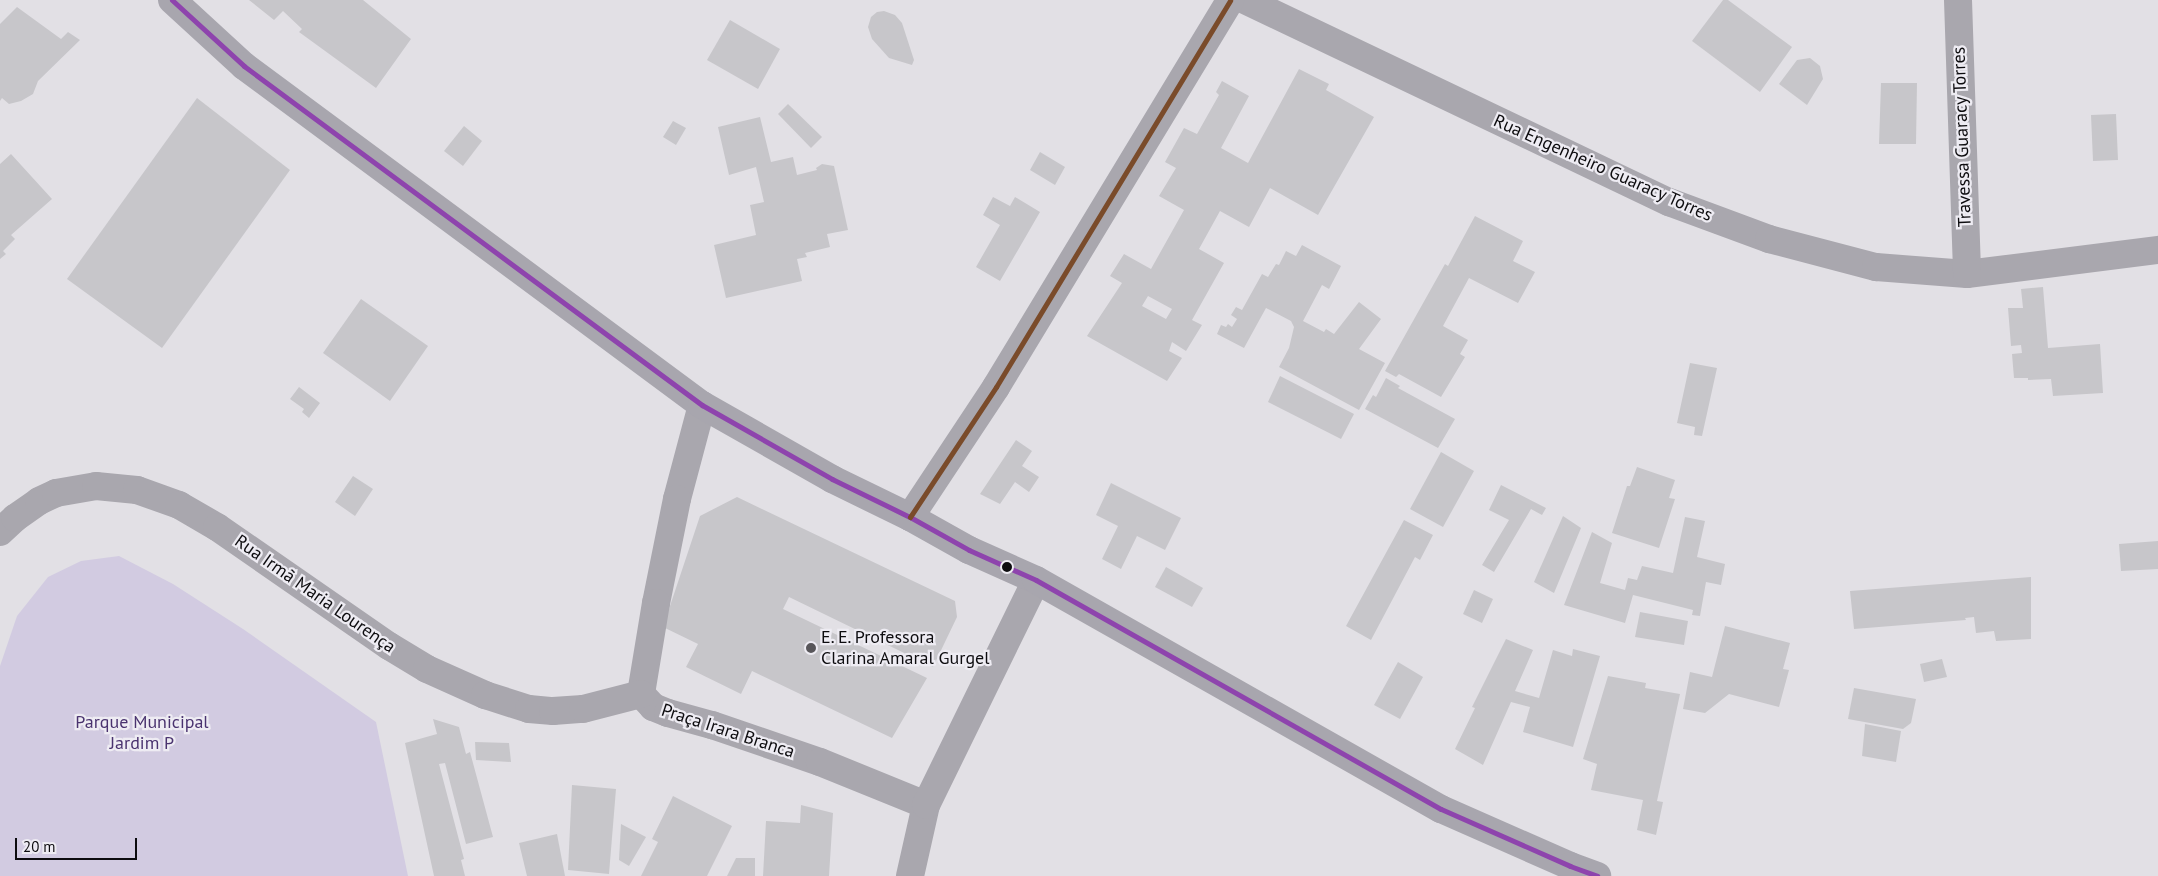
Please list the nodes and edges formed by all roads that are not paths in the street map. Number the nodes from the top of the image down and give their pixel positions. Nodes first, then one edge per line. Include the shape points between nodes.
1 (172, 0) edge
2 (1230, 0) edge
3 (1245, 0) edge
4 (1958, 0) edge
5 (2158, 250) edge
6 (1967, 274) junction
7 (702, 405) junction
8 (910, 517) junction
9 (0, 532) edge
10 (1036, 580) junction
11 (641, 694) junction
12 (926, 804) junction
13 (910, 876) edge
14 (1597, 876) edge

1 - 7 main road via 244,66
2 - 8 street via 996,387
3 - 6 street, Rua Engenheiro Guaracy Torres via 1669,202 1769,239 1876,267
4 - 6 street, Travessa Guaracy Torres
5 - 6 street, Rua Engenheiro Guaracy Torres
7 - 8 main road via 832,479
7 - 11 street, Praça Irara Branca via 677,499
8 - 10 main road via 969,550
9 - 11 street, Rua Irmã Maria Lourença via 39,501 56,493 96,486 137,490 179,506 217,526 389,646 427,669 485,695 529,709 553,711 583,709
10 - 12 street
10 - 14 main road via 1441,809
11 - 12 street, Praça Irara Branca via 653,707 668,713 794,753
12 - 13 street

